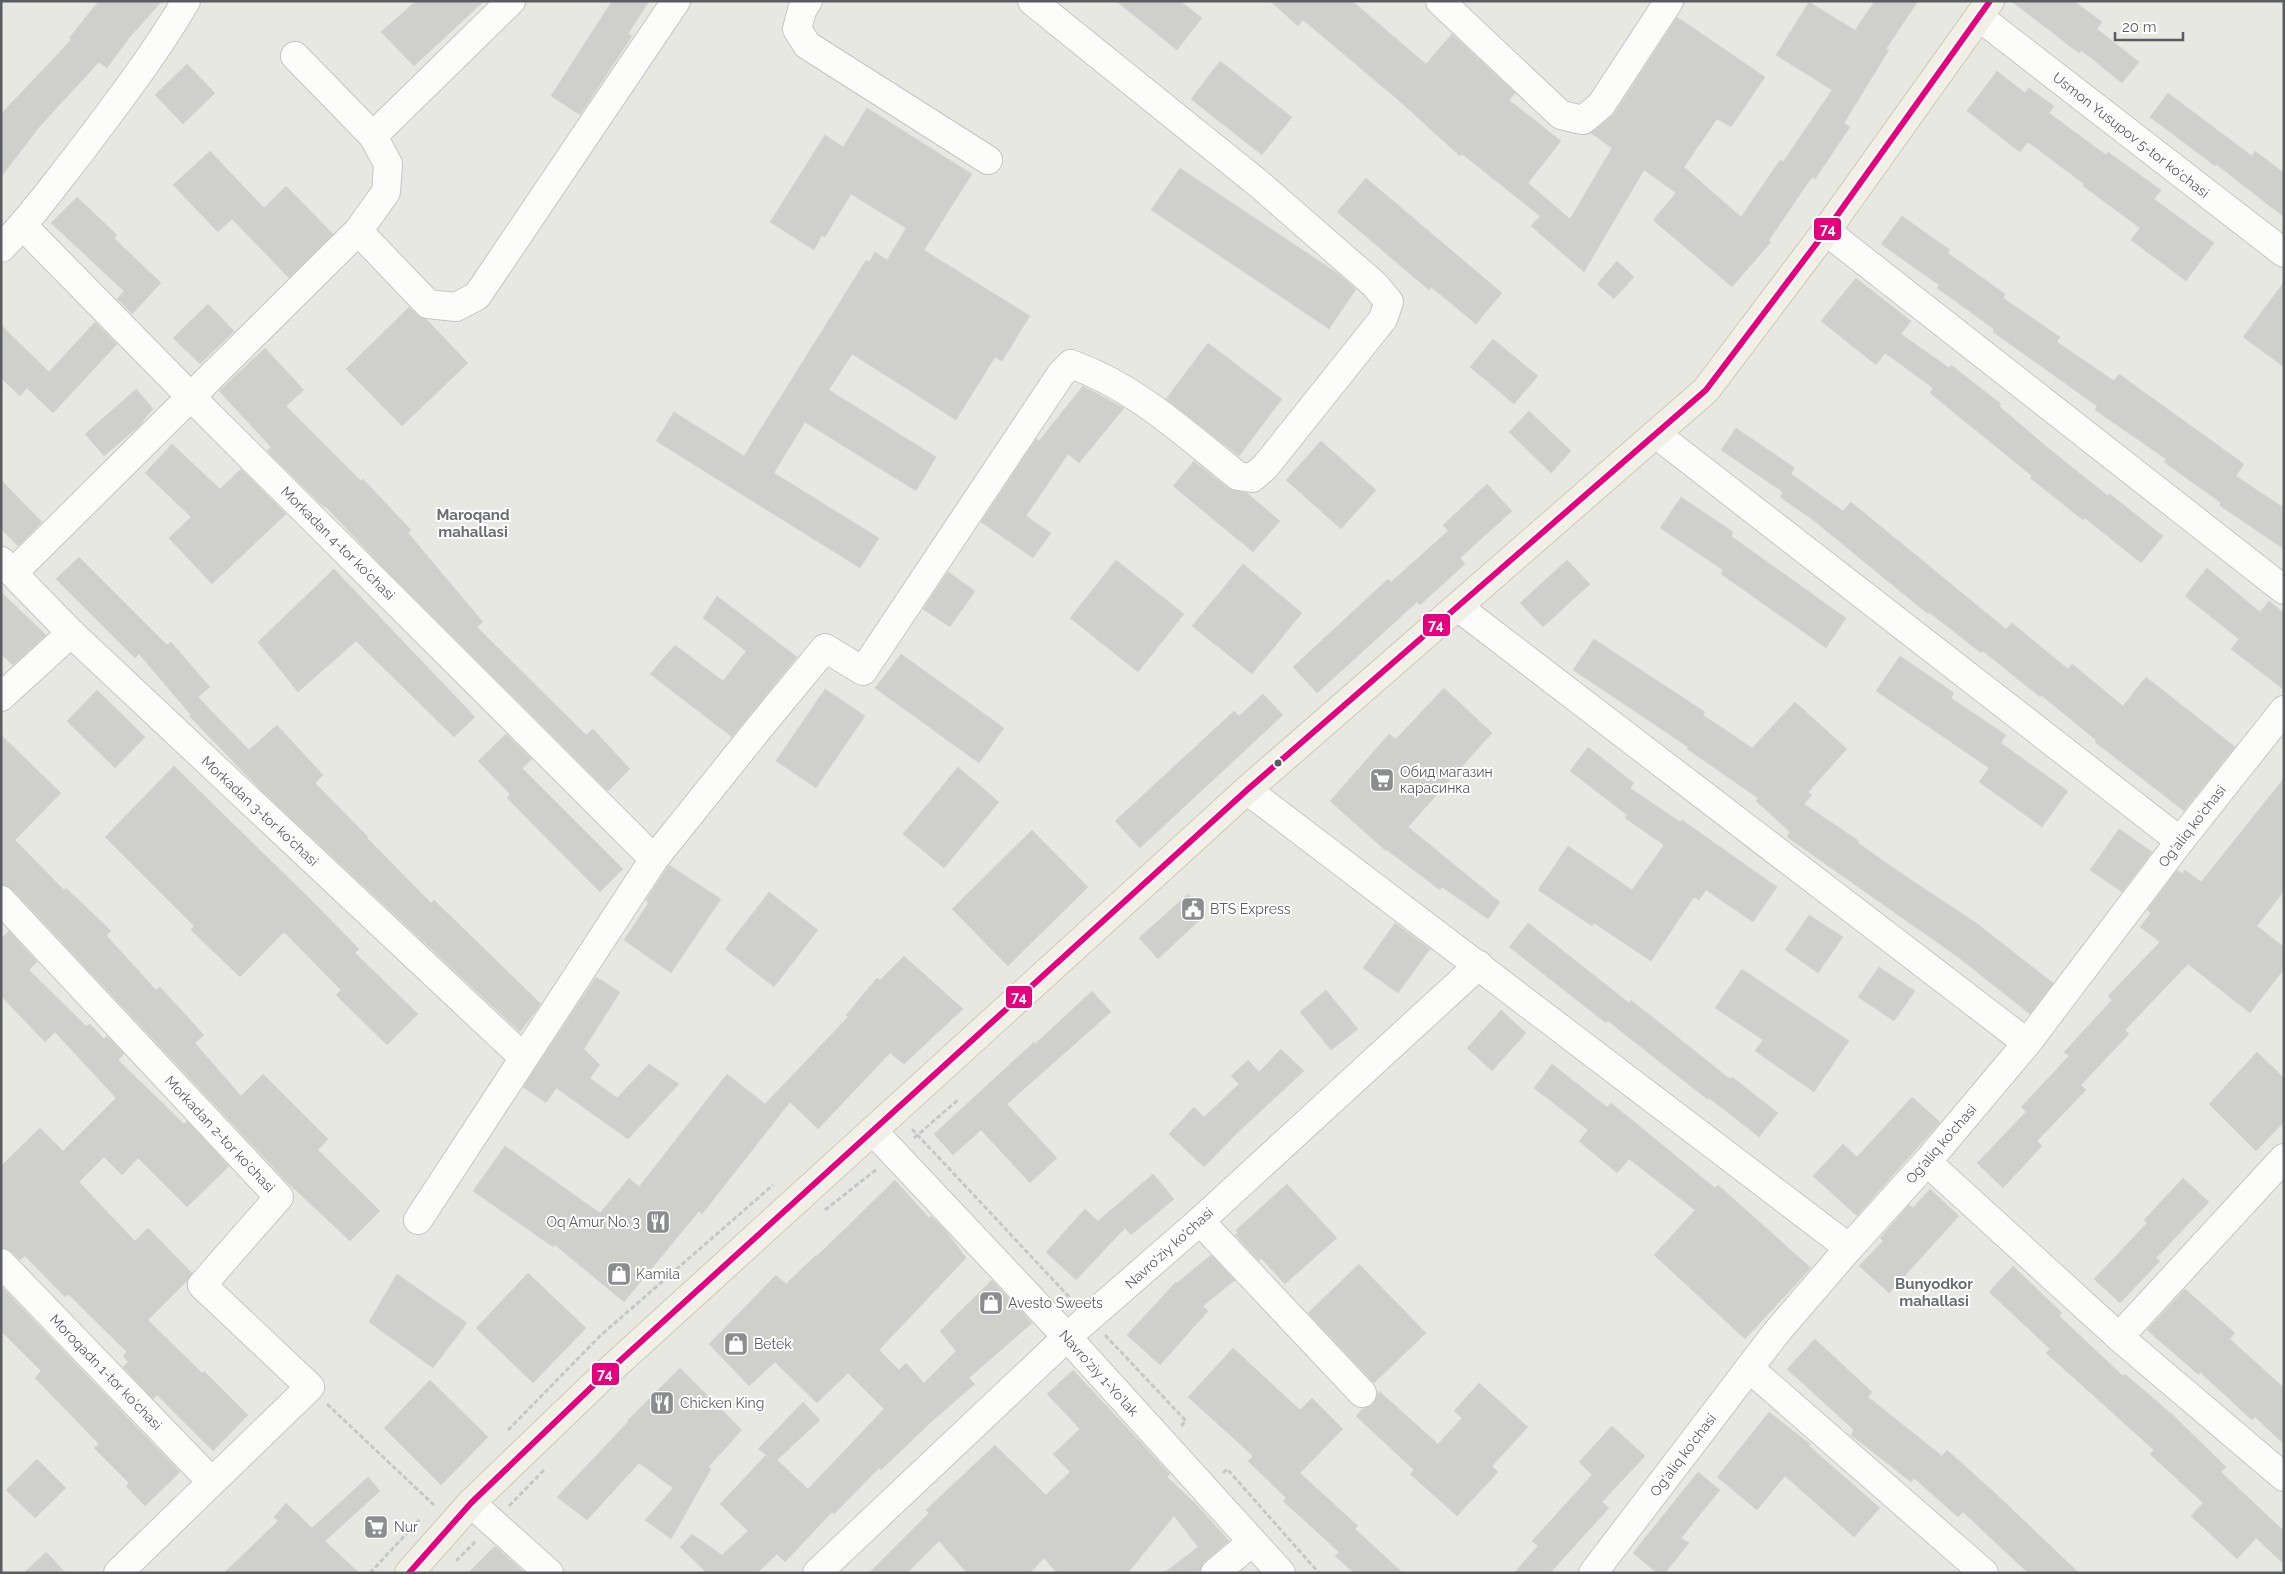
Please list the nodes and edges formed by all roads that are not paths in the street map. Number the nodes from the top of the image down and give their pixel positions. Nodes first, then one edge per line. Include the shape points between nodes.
1 (186, 1) edge
2 (511, 1) edge
3 (676, 1) edge
4 (808, 1) edge
5 (1032, 1) edge
6 (1440, 1) edge
7 (1669, 1) edge
8 (1984, 9) edge
9 (295, 56) dead end
10 (373, 136) junction
11 (988, 160) dead end
12 (23, 226) junction
13 (358, 231) junction
14 (1826, 231) junction
15 (1, 248) edge
16 (2284, 253) edge
17 (191, 397) junction
18 (1656, 434) junction
19 (7, 567) edge
20 (2284, 590) edge
21 (1458, 607) junction
22 (71, 633) junction
23 (1, 697) edge
24 (2284, 710) edge
25 (1247, 790) junction
26 (2180, 841) junction
27 (654, 859) junction
28 (1, 900) edge
29 (1479, 965) junction
30 (2027, 1043) junction
31 (523, 1057) junction
32 (873, 1131) junction
33 (1927, 1162) junction
34 (2282, 1162) edge
35 (418, 1220) dead end
36 (1200, 1221) junction
37 (1849, 1248) junction
38 (1, 1263) edge
39 (2119, 1336) junction
40 (1067, 1338) junction
41 (1749, 1368) junction
42 (1362, 1393) dead end
43 (2284, 1477) edge
44 (211, 1481) junction
45 (471, 1503) junction
46 (1252, 1542) junction
47 (1605, 1568) edge
48 (118, 1573) edge
49 (408, 1573) edge
50 (549, 1573) edge
51 (817, 1573) edge
52 (1216, 1573) edge
53 (1281, 1573) edge
54 (1984, 1573) edge

1 - 12 street via 118,103
2 - 10 street
3 - 13 street via 477,296 456,307 428,304
4 - 11 street via 796,29 807,45
5 - 27 street via 1259,184 1375,285 1389,302 1383,319 1265,467 1252,478 1238,476 1136,395 1071,364 1061,374 863,671 825,648
6 - 7 street via 1561,116 1583,120 1601,105
8 - 14 main road
8 - 16 street, Usmon Yusupov 5-tor ko'chasi
9 - 10 street
10 - 13 street via 388,164 386,192
12 - 15 street
12 - 17 street, Morkadan 4-tor ko'chasi
13 - 17 street
14 - 18 main road via 1706,390
14 - 20 street
17 - 19 street
17 - 27 street, Morkadan 4-tor ko'chasi
18 - 21 main road
18 - 26 street
19 - 22 street, Morkadan 3-tor ko'chasi
21 - 25 main road
21 - 30 street
22 - 23 street
22 - 31 street, Morkadan 3-tor ko'chasi
24 - 26 street, Og'aliq ko'chasi
25 - 29 street
25 - 32 main road
26 - 30 street, Og'aliq ko'chasi
27 - 31 street
28 - 44 street, Morkadan 2-tor ko'chasi via 279,1197 202,1285 310,1387
29 - 36 street, Navro'ziy ko'chasi
29 - 37 street
30 - 33 street, Og'aliq ko'chasi
31 - 35 street
32 - 40 street, Navro'ziy 1-Yo'lak
32 - 45 main road via 600,1379
33 - 37 street, Og'aliq ko'chasi
33 - 39 street
34 - 39 street
36 - 40 street, Navro'ziy ko'chasi
36 - 42 street
37 - 41 street, Og'aliq ko'chasi
38 - 44 street, Morоqadn 1-tor ko'chasi
39 - 43 street
40 - 46 street, Navro'ziy 1-Yo'lak
40 - 51 street, Navro'ziy ko'chasi
41 - 47 street, Og'aliq ko'chasi
41 - 54 street
44 - 48 street
45 - 49 main road
45 - 50 street
46 - 52 street
46 - 53 street, Navro'ziy 1-Yo'lak

